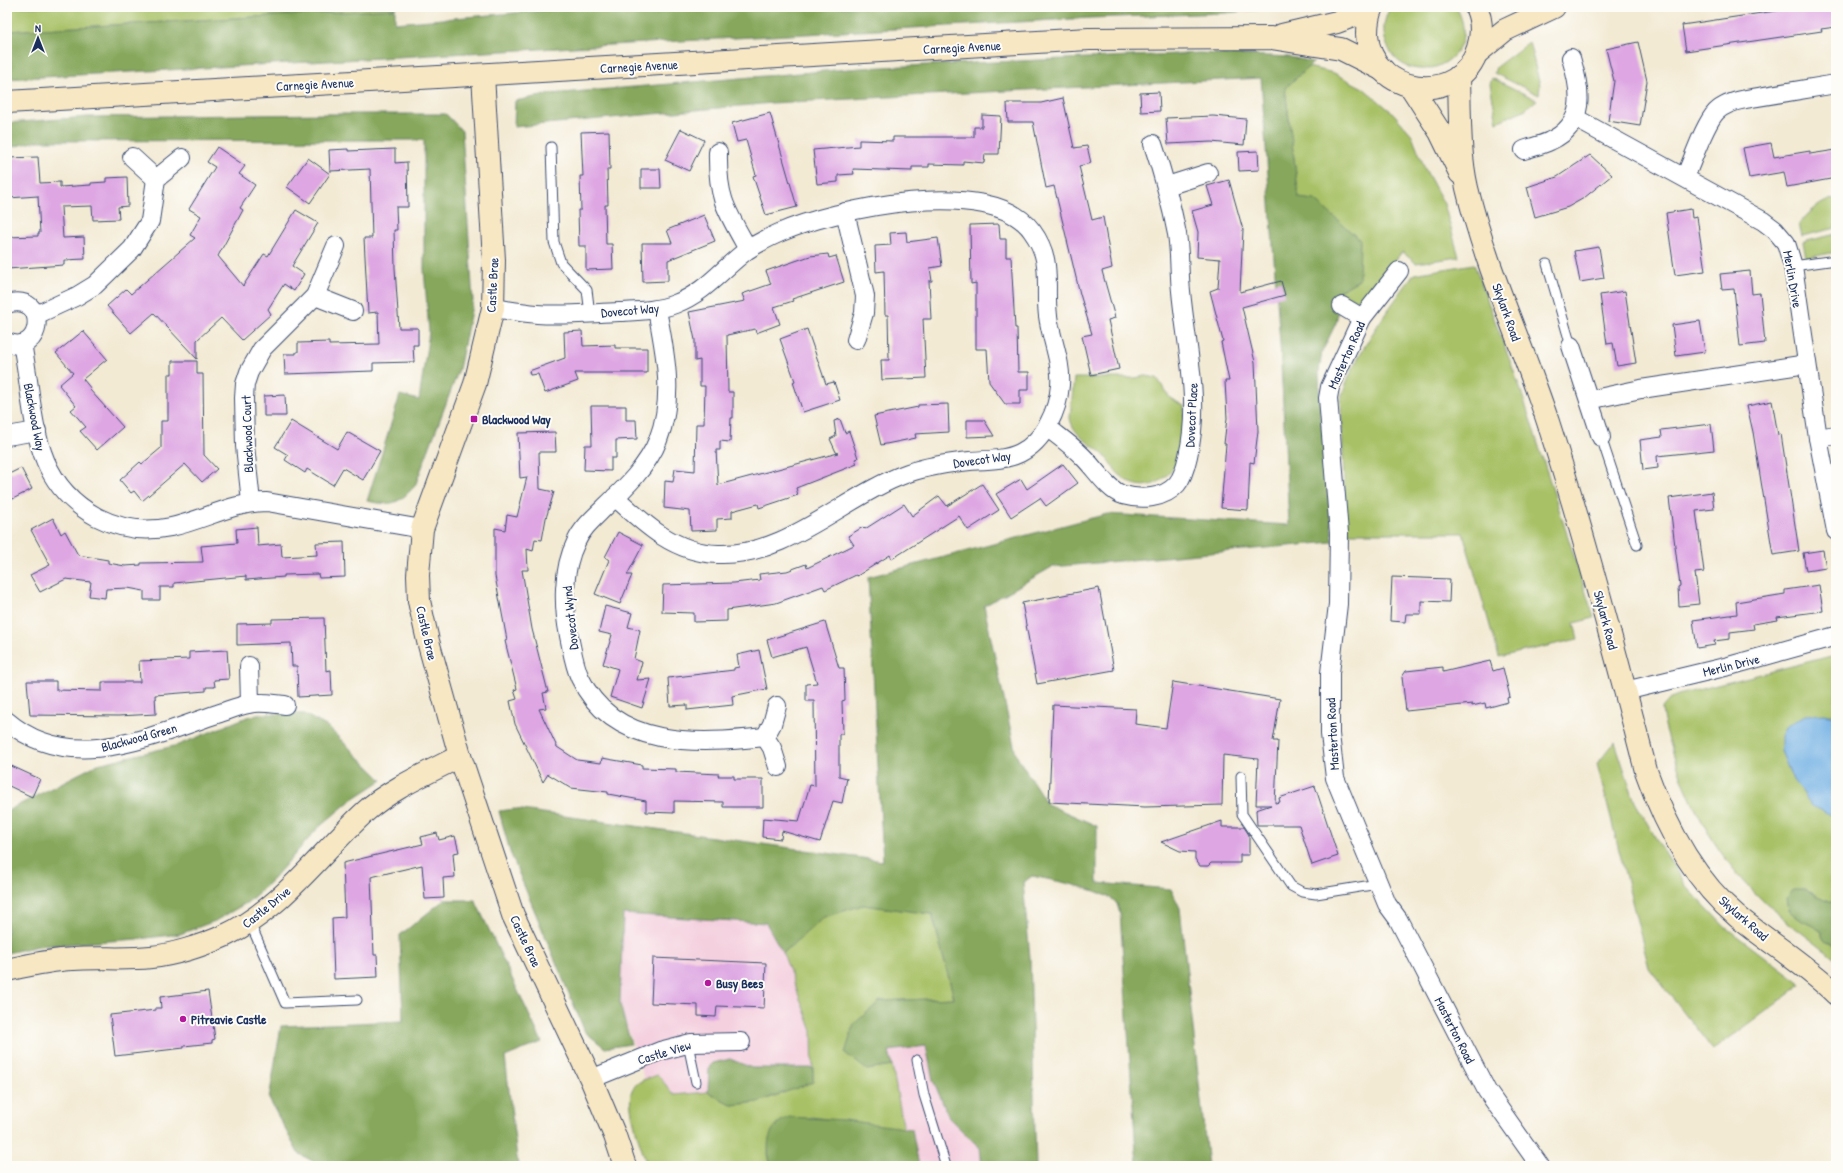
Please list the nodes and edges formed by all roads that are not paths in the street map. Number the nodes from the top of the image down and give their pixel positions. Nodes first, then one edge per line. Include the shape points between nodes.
1 (1476, 7) edge
2 (1554, 7) edge
3 (1372, 8) edge
4 (1271, 38) junction
5 (1477, 53) junction
6 (1571, 58) dead end
7 (1383, 70) junction
8 (482, 75) junction
9 (1459, 76) junction
10 (1836, 84) edge
11 (1411, 87) junction
12 (7, 102) edge
13 (1575, 118) junction
14 (1152, 144) dead end
15 (551, 147) dead end
16 (1524, 150) dead end
17 (718, 152) dead end
18 (132, 157) dead end
19 (182, 158) dead end
20 (1208, 173) dead end
21 (1685, 177) junction
22 (156, 178) junction
23 (1167, 186) junction
24 (1467, 186) junction
25 (845, 212) junction
26 (336, 246) dead end
27 (748, 249) junction
28 (1836, 260) edge
29 (1547, 264) dead end
30 (1793, 266) junction
31 (1399, 271) dead end
32 (315, 296) junction
33 (7, 304) edge
34 (1342, 306) dead end
35 (493, 308) junction
36 (657, 310) junction
37 (353, 311) dead end
38 (590, 314) junction
39 (36, 315) junction
40 (1362, 318) junction
41 (856, 340) dead end
42 (14, 343) edge
43 (1571, 346) joint
44 (1807, 364) junction
45 (1589, 400) junction
46 (1047, 427) junction
47 (37, 431) junction
48 (1836, 435) edge
49 (7, 436) edge
50 (1601, 438) joint
51 (1818, 438) junction
52 (615, 497) junction
53 (251, 502) junction
54 (422, 529) junction
55 (1836, 531) edge
56 (1637, 545) dead end
57 (1836, 636) edge
58 (249, 666) dead end
59 (1625, 691) junction
60 (250, 703) junction
61 (285, 704) dead end
62 (777, 706) dead end
63 (7, 721) edge
64 (765, 737) junction
65 (460, 756) junction
66 (778, 767) dead end
67 (1241, 776) dead end
68 (1378, 884) junction
69 (248, 923) junction
70 (7, 970) edge
71 (1836, 994) edge
72 (357, 1000) dead end
73 (741, 1042) dead end
74 (688, 1044) junction
75 (917, 1060) dead end
76 (591, 1079) junction
77 (696, 1082) dead end
78 (625, 1166) edge
79 (946, 1166) edge
80 (1540, 1166) edge

1 - 5 street via 1481,24 1481,39
2 - 5 street via 1505,30
3 - 4 street, Carnegie Avenue via 1337,22
3 - 7 street via 1367,25 1368,41 1373,57
4 - 7 street, Carnegie Avenue via 1340,49
4 - 8 street, Carnegie Avenue via 1089,39
5 - 9 street
6 - 13 street via 1579,91
7 - 11 street via 1396,81
8 - 12 street, Carnegie Avenue
8 - 35 street, Castle Brae via 494,260
9 - 11 street via 1436,87
9 - 24 street, Skylark Road via 1460,120
10 - 21 street via 1746,98 1723,107 1711,118
11 - 24 street, Skylark Road via 1440,132
13 - 16 street via 1560,135
13 - 21 street, Merlin Drive
14 - 23 street, Dovecot Place
15 - 38 lane via 554,242 561,263 587,290
17 - 27 street via 720,195
18 - 22 street
19 - 22 street
20 - 23 street
21 - 30 street, Merlin Drive via 1774,230 1786,243
22 - 39 street via 150,221 132,249 95,285
23 - 46 street, Dovecot Place via 1180,260 1181,290 1193,387 1190,446 1186,468 1177,484 1167,492 1154,497 1122,494 1103,479 1081,454
24 - 59 street, Skylark Road via 1485,251 1549,427 1592,565
25 - 27 street, Dovecot Way via 778,233
25 - 41 street via 865,296 864,313
25 - 46 street, Dovecot Way via 920,200 973,202 1004,209 1025,222 1041,246 1045,258 1048,274 1048,317 1060,375 1057,403
26 - 32 street, Blackwood Court
27 - 36 street, Dovecot Way via 702,290 676,304
28 - 30 lane
29 - 43 lane
30 - 44 street, Merlin Drive
31 - 40 street, Masterton Road
32 - 37 street
32 - 53 street, Blackwood Court via 262,349 245,384 245,446
33 - 39 street via 23,303
34 - 40 street
35 - 38 street, Dovecot Way via 537,314
35 - 54 street, Castle Brae via 475,384
36 - 38 street, Dovecot Way
36 - 52 street, Dovecot Wynd via 668,377 663,425 658,440 642,468
39 - 42 street, Blackwood Way via 36,332 28,341
40 - 68 street, Masterton Road via 1330,387 1328,398 1339,533 1338,604 1330,673 1330,734 1335,778
42 - 47 street, Blackwood Way
43 - 45 street
44 - 45 street via 1641,389
44 - 51 street, Merlin Drive
45 - 50 street
46 - 52 street, Dovecot Way via 1033,444 1019,454 992,460 926,467 870,488 782,540 765,547 730,554 714,554 680,546 645,525
47 - 49 street
47 - 53 street, Blackwood Way via 51,476 60,488 82,508 118,525 144,530 173,527
48 - 51 street
50 - 56 lane
51 - 55 street, Merlin Drive
52 - 64 street, Dovecot Wynd via 575,543 566,579 568,630 574,662 596,704 619,722 649,735 688,742
53 - 54 street, Blackwood Way via 267,502
54 - 65 street, Castle Brae via 418,574 423,622
57 - 59 street, Merlin Drive via 1729,666
58 - 60 street
59 - 71 street, Skylark Road via 1652,789 1674,834 1699,874 1736,915
60 - 61 street, Blackwood Green
60 - 63 street, Blackwood Green via 158,735 94,749 57,747 22,733
62 - 64 street
64 - 66 street via 772,748
65 - 69 street, Castle Drive via 407,783 367,810 286,892
65 - 76 street, Castle Brae via 513,915
67 - 68 lane via 1242,814 1291,886 1302,892 1316,894
68 - 80 street, Masterton Road via 1487,1091
69 - 70 street, Castle Drive via 222,937 152,957 43,961
69 - 72 lane via 286,1003
73 - 74 street, Castle View
74 - 76 street, Castle View via 660,1051
74 - 77 lane
75 - 79 lane via 924,1095
76 - 78 street, Castle Brae

